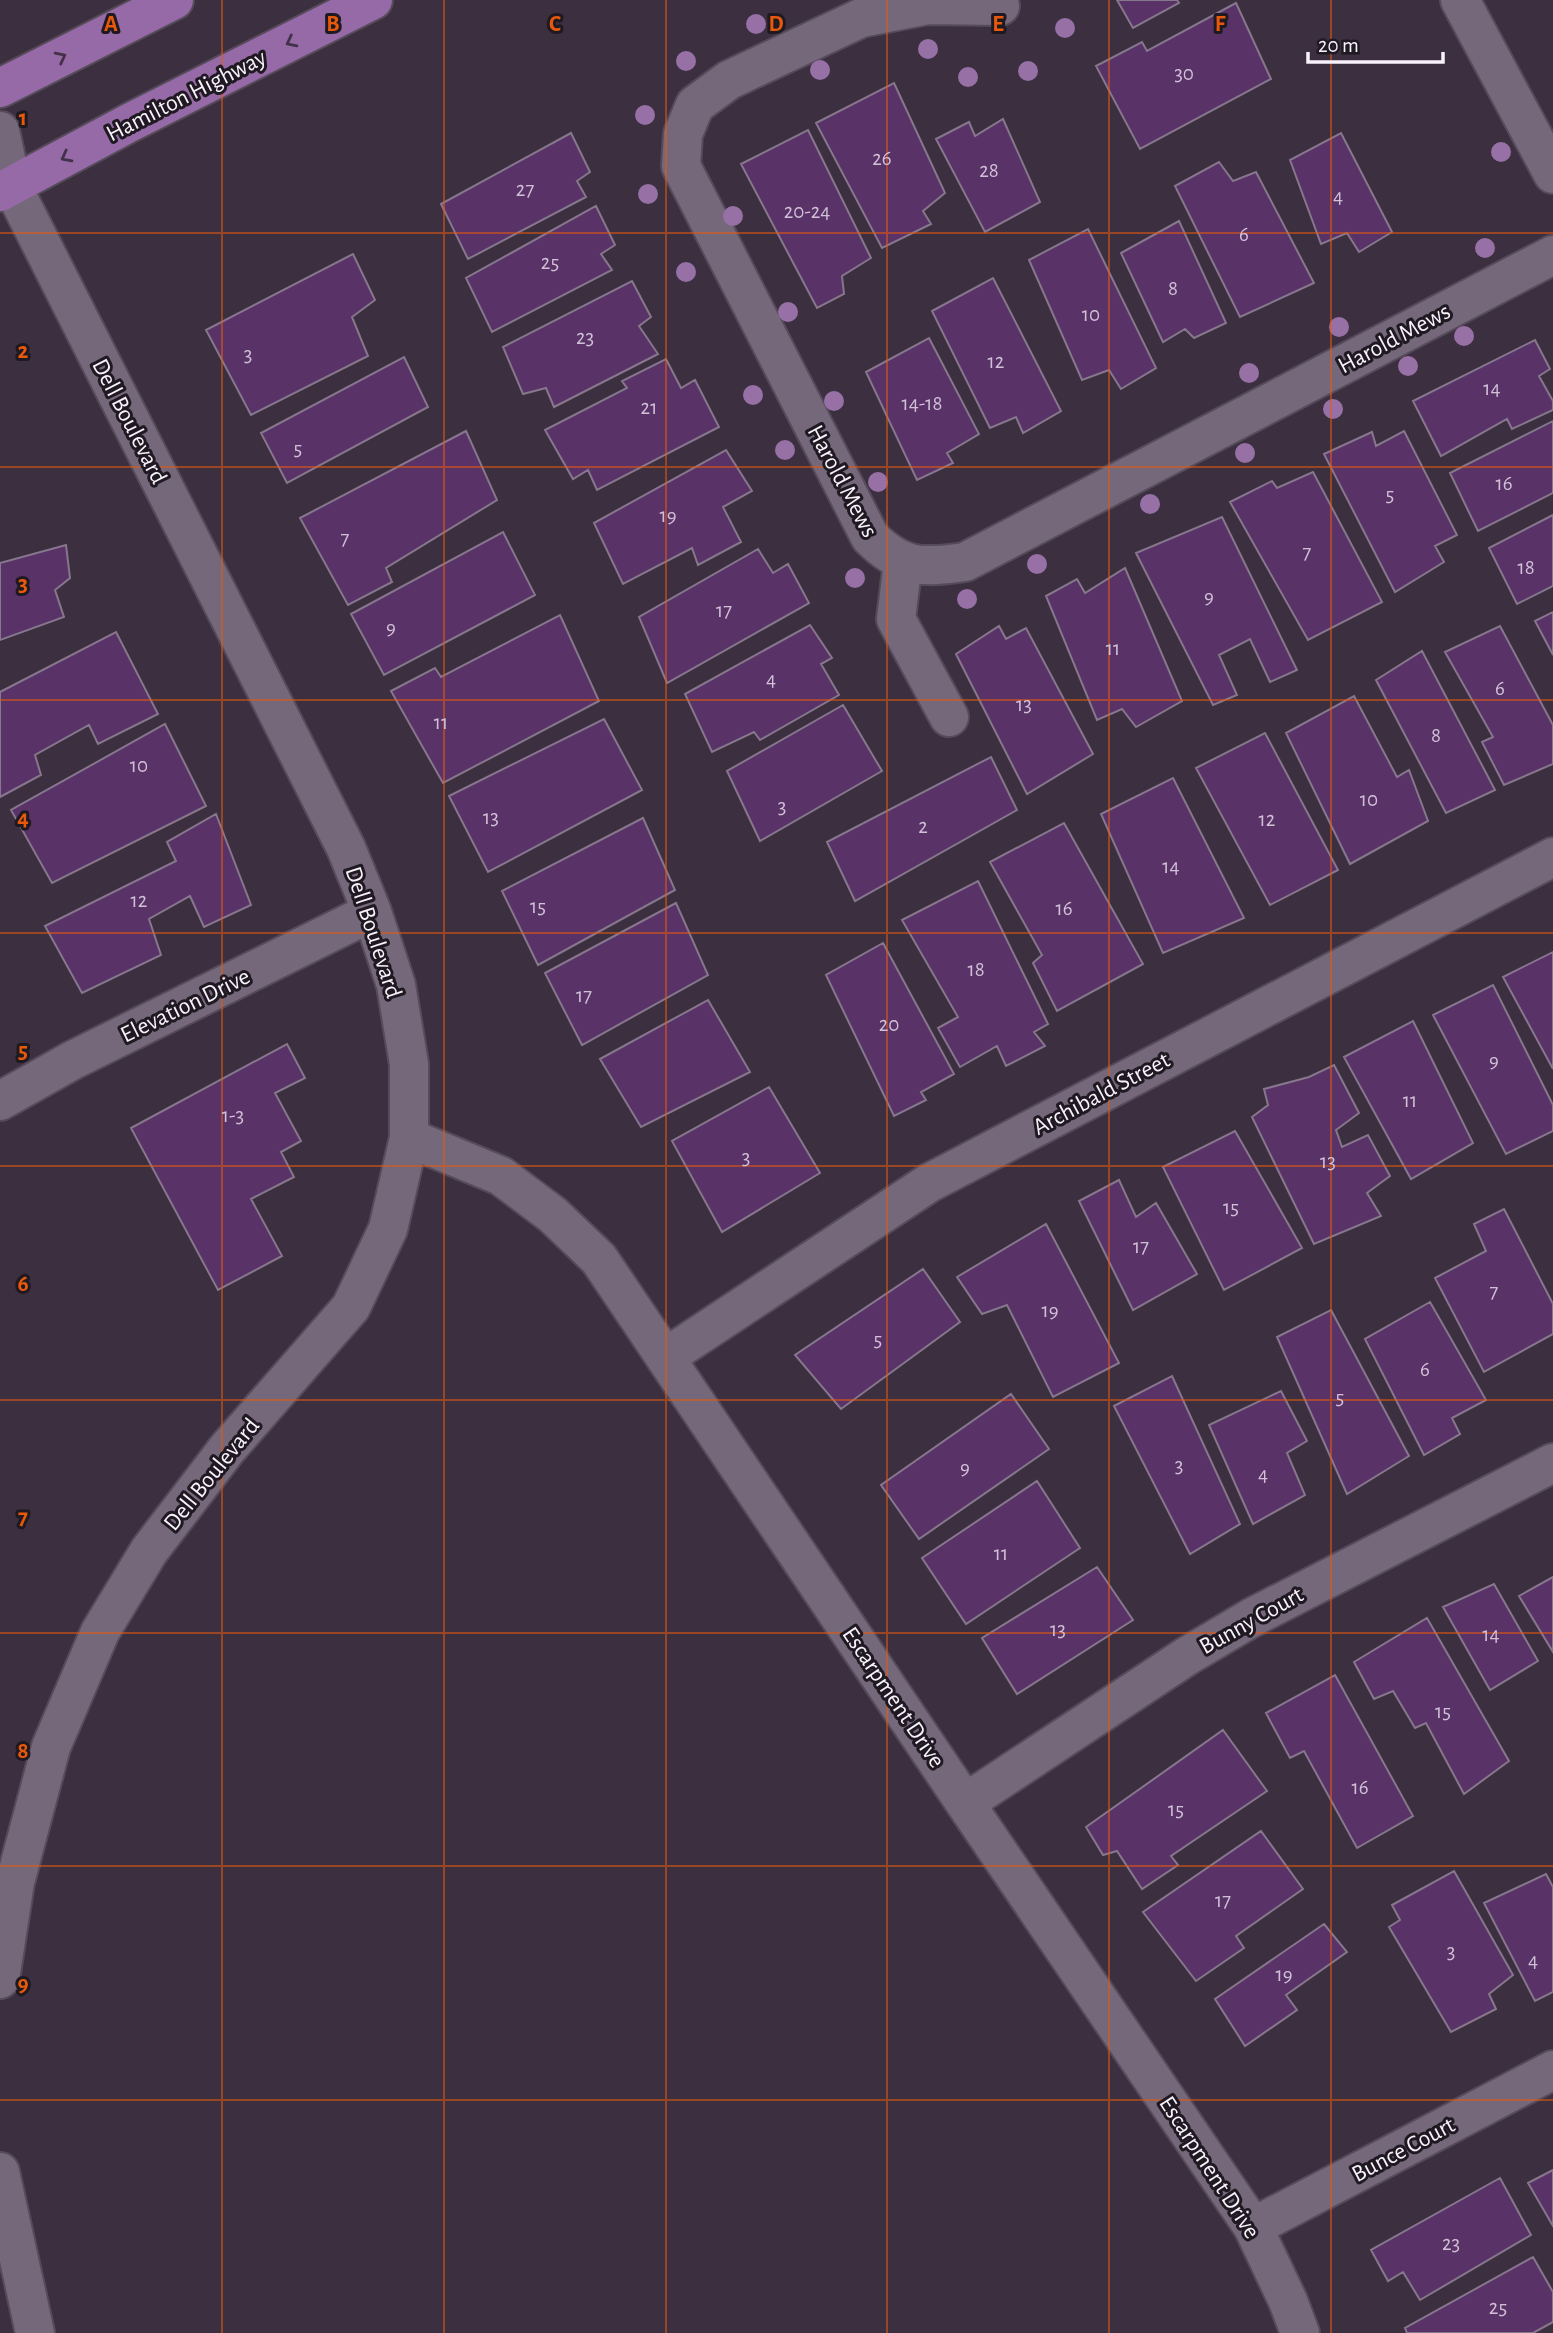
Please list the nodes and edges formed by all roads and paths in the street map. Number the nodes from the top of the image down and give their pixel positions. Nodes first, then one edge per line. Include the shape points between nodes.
1 (174, 0) edge
2 (373, 0) edge
3 (1460, 0) edge
4 (1000, 6) dead end
5 (0, 88) edge
6 (0, 131) edge
7 (1553, 174) edge
8 (4, 185) edge
9 (1553, 255) edge
10 (903, 562) junction
11 (949, 717) dead end
12 (1553, 857) edge
13 (372, 912) junction
14 (0, 1101) edge
15 (409, 1138) junction
16 (666, 1357) junction
17 (1553, 1463) edge
18 (965, 1803) junction
19 (0, 1979) edge
20 (1553, 2070) edge
21 (0, 2172) edge
22 (1253, 2227) junction
23 (35, 2333) edge
24 (1300, 2333) edge

5 -> 1 main road
2 -> 8 main road, Hamilton Highway
3 - 7 street
4 - 10 street, Harold Mews via 928,5 861,18 729,80 695,105 683,134 681,166 870,537
6 - 8 street, Dell Boulevard
8 - 13 street, Dell Boulevard via 346,848
9 - 10 street, Harold Mews via 965,562 934,566
10 - 11 street via 896,619
12 - 16 street, Archibald Street via 929,1183
13 - 14 street, Elevation Drive via 74,1059
13 - 15 street, Dell Boulevard via 396,985 407,1051
15 - 16 street, Escarpment Drive via 500,1176 552,1215 599,1259
15 - 19 street, Dell Boulevard via 388,1229 351,1307 227,1449 149,1551 100,1632 51,1747 15,1882
16 - 18 street, Escarpment Drive
17 - 18 street, Bunny Court via 1251,1618
18 - 22 street, Escarpment Drive
20 - 22 street, Bunce Court
21 - 23 street
22 - 24 street, Escarpment Drive

